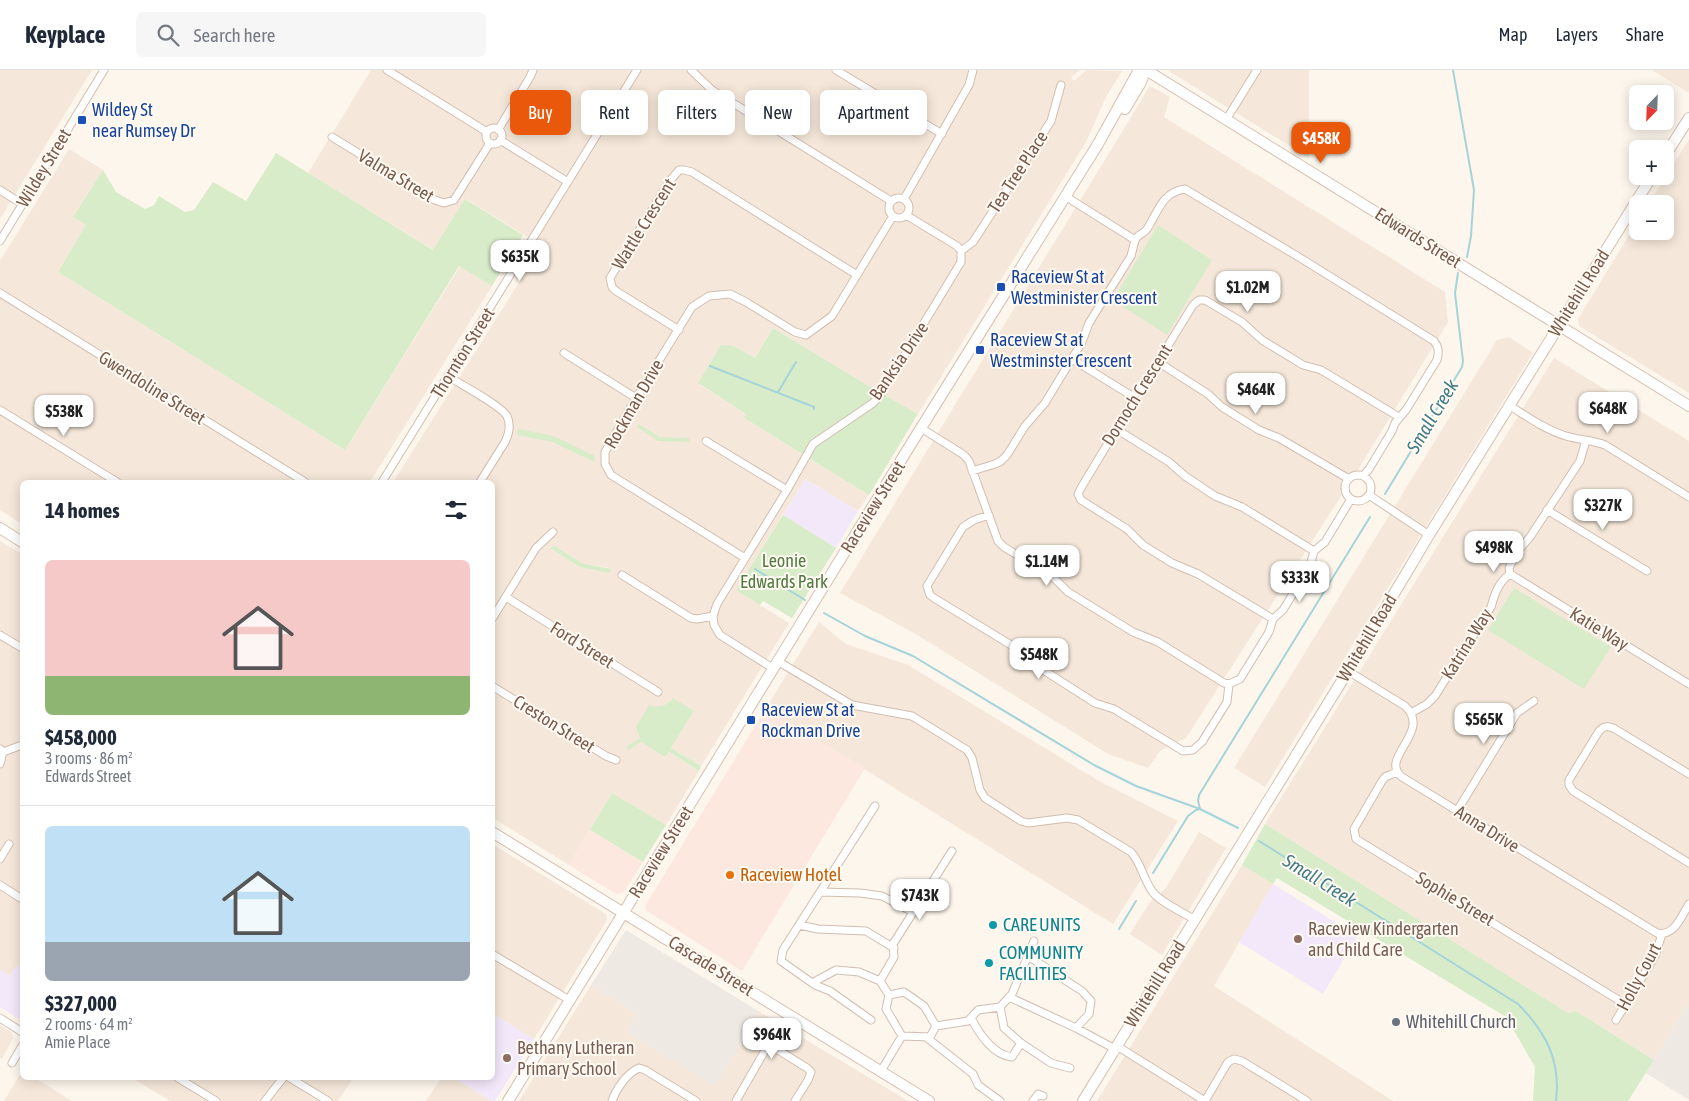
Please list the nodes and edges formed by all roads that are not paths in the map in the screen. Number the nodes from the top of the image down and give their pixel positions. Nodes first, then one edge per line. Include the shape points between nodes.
1 (104, 70) edge
2 (387, 70) edge
3 (533, 70) edge
4 (637, 70) edge
5 (690, 70) edge
6 (836, 70) edge
7 (973, 70) edge
8 (1139, 70) edge
9 (1146, 70) edge
10 (1257, 70) edge
11 (1061, 85) dead end
12 (1689, 118) edge
13 (1226, 120) junction
14 (498, 130) junction
15 (487, 132) junction
16 (942, 134) junction
17 (332, 137) dead end
18 (500, 140) junction
19 (490, 142) junction
20 (1674, 142) edge
21 (1098, 144) junction
22 (568, 182) junction
23 (1646, 185) edge
24 (0, 190) edge
25 (1065, 196) junction
26 (904, 199) junction
27 (891, 201) junction
28 (22, 204) junction
29 (906, 215) junction
30 (893, 216) junction
31 (1135, 240) junction
32 (0, 241) edge
33 (961, 251) junction
34 (857, 275) junction
35 (0, 293) edge
36 (1559, 325) junction
37 (679, 330) junction
38 (564, 353) dead end
39 (1072, 359) junction
40 (1158, 362) junction
41 (449, 377) junction
42 (1132, 396) junction
43 (636, 398) junction
44 (1510, 406) junction
45 (1689, 406) edge
46 (0, 410) edge
47 (1399, 417) junction
48 (921, 428) junction
49 (1116, 429) junction
50 (706, 440) dead end
51 (1586, 440) junction
52 (972, 471) junction
53 (1363, 476) junction
54 (1349, 479) junction
55 (114, 480) edge
56 (301, 480) edge
57 (383, 480) edge
58 (481, 480) edge
59 (787, 490) junction
60 (1368, 495) junction
61 (1689, 497) edge
62 (1351, 499) junction
63 (1548, 510) junction
64 (989, 516) junction
65 (0, 528) edge
66 (554, 532) dead end
67 (1429, 535) junction
68 (20, 541) edge
69 (1314, 551) junction
70 (745, 558) junction
71 (1647, 571) dead end
72 (622, 574) dead end
73 (1510, 574) junction
74 (506, 598) junction
75 (495, 614) edge
76 (712, 616) junction
77 (1272, 619) junction
78 (0, 635) edge
79 (20, 647) edge
80 (776, 665) junction
81 (1348, 670) junction
82 (1229, 684) junction
83 (1689, 684) edge
84 (495, 688) edge
85 (658, 692) dead end
86 (1534, 701) dead end
87 (1411, 713) junction
88 (20, 746) edge
89 (2, 751) edge
90 (616, 760) dead end
91 (0, 764) edge
92 (1397, 772) junction
93 (1689, 774) edge
94 (875, 806) dead end
95 (1457, 811) junction
96 (495, 834) edge
97 (9, 844) dead end
98 (952, 850) dead end
99 (0, 859) edge
100 (1689, 863) edge
101 (0, 885) edge
102 (820, 892) junction
103 (20, 898) edge
104 (1689, 904) edge
105 (913, 912) junction
106 (624, 913) junction
107 (1195, 920) junction
108 (799, 925) junction
109 (1662, 934) junction
110 (1034, 941) dead end
111 (894, 948) junction
112 (495, 956) edge
113 (1028, 956) junction
114 (880, 982) junction
115 (812, 983) junction
116 (889, 995) junction
117 (1009, 997) junction
118 (571, 1001) junction
119 (1625, 1004) junction
120 (1000, 1007) junction
121 (0, 1018) edge
122 (971, 1018) junction
123 (871, 1020) dead end
124 (1616, 1020) dead end
125 (936, 1026) junction
126 (1076, 1028) junction
127 (20, 1031) edge
128 (902, 1036) junction
129 (926, 1037) junction
130 (1022, 1043) junction
131 (1116, 1048) junction
132 (20, 1049) edge
133 (12, 1063) dead end
134 (1070, 1068) dead end
135 (881, 1072) junction
136 (181, 1080) edge
137 (281, 1080) edge
138 (293, 1080) edge
139 (1043, 1096) dead end
140 (216, 1101) edge
141 (265, 1101) edge
142 (328, 1101) edge
143 (508, 1101) edge
144 (612, 1101) edge
145 (696, 1101) edge
146 (736, 1101) edge
147 (795, 1101) edge
148 (929, 1101) edge
149 (1000, 1101) edge
150 (1033, 1101) edge
151 (1083, 1101) edge
152 (1205, 1101) edge
153 (1307, 1101) edge

1 - 28 street, Wildey Street
2 - 15 street
3 - 14 street
4 - 22 street, Thornton Street
5 - 27 street via 712,90
6 - 16 street
7 - 16 street via 969,85
8 - 21 street, Raceview Street
9 - 13 street, Edwards Street
9 - 21 street, Raceview Street via 1124,111
10 - 13 street
11 - 33 street, Tea Tree Place via 1051,121 973,242
12 - 20 street
13 - 36 street, Edwards Street
14 - 15 street via 492,128
14 - 18 street
15 - 19 street
16 - 26 street
17 - 19 street, Valma Street via 444,203 454,200
18 - 19 street via 494,144
18 - 22 street
21 - 25 street, Raceview Street
22 - 41 street, Thornton Street
23 - 36 street, Whitehill Road
24 - 28 street
25 - 31 street
25 - 48 street, Raceview Street
26 - 27 street
26 - 29 street via 909,208
27 - 30 street via 889,210
28 - 32 street, Wildey Street
29 - 30 street via 902,218
29 - 33 street
30 - 34 street, Rockman Drive
31 - 39 street via 1131,256 1089,323
31 - 47 street via 1145,232 1165,198 1175,190 1185,189 1426,335 1438,346 1437,360
33 - 59 street, Banksia Drive via 958,269 879,397 813,444
34 - 37 street, Rockman Drive via 832,316 806,335 795,332 730,294 709,296 692,308
34 - 37 street, Wattle Crescent via 692,172 679,170 610,278 616,291
35 - 56 street, Gwendoline Street
36 - 44 street, Whitehill Road
36 - 45 street, Edwards Street
37 - 43 street, Rockman Drive
38 - 43 street
39 - 42 street
39 - 52 street via 1007,455 995,464
40 - 42 street, Dornoch Crescent via 1142,388
40 - 47 street, Dornoch Crescent via 1193,305 1198,300 1205,300 1303,365 1321,370
40 - 54 street via 1259,430 1279,438
41 - 57 street, Thornton Street
41 - 58 street via 503,411 509,423 508,436
42 - 49 street, Dornoch Crescent via 1129,408
43 - 70 street, Rockman Drive via 605,452 605,464 611,475
44 - 51 street via 1550,430
44 - 67 street, Whitehill Road
46 - 55 street
47 - 53 street
48 - 52 street via 964,455
48 - 80 street, Raceview Street
49 - 69 street via 1215,496 1242,507
49 - 77 street, Dornoch Crescent via 1078,494 1082,500 1127,529 1143,545
50 - 59 street
51 - 61 street via 1605,445
51 - 63 street, Katrina Way via 1580,461
52 - 64 street
53 - 54 street
53 - 60 street via 1369,482
54 - 62 street via 1345,490
59 - 70 street, Banksia Drive
60 - 62 street via 1360,500
60 - 67 street
62 - 69 street via 1325,542
63 - 71 street
63 - 73 street, Katrina Way via 1517,552 1509,568
64 - 82 street via 998,541 1004,547 1052,576 1068,592
64 - 82 street via 963,527 927,586 934,598 1095,703 1114,709 1183,751 1193,750 1202,742 1227,702
65 - 68 street
66 - 74 street via 536,548
67 - 81 street, Whitehill Road
69 - 77 street via 1310,566 1283,610
70 - 76 street
72 - 76 street via 691,618
73 - 83 street, Katie Way
73 - 87 street, Katrina Way via 1501,580 1491,607 1435,696
74 - 75 street
74 - 85 street, Ford Street
76 - 80 street via 720,635
77 - 82 street via 1269,632 1240,679
78 - 79 street
80 - 106 street, Raceview Street
80 - 107 street via 852,705 912,716 967,750 985,798 1028,823 1067,818 1078,820 1131,852 1156,896
81 - 87 street via 1406,706
81 - 107 street, Whitehill Road
84 - 90 street, Creston Street
86 - 95 street via 1517,712
87 - 92 street via 1413,729 1397,757
88 - 89 street
89 - 91 street
92 - 95 street, Anna Drive
92 - 119 street, Sophie Street via 1382,781 1354,829 1356,839
93 - 100 street via 1608,726 1599,731 1569,780 1569,786
94 - 102 street
95 - 109 street, Anna Drive
96 - 106 street, Cascade Street
97 - 99 street
98 - 105 street
101 - 103 street
102 - 105 street via 882,896
102 - 108 street
104 - 109 street via 1673,930
105 - 111 street via 893,944
106 - 118 street, Raceview Street
106 - 135 street, Cascade Street
107 - 131 street, Whitehill Road
108 - 111 street via 866,931
108 - 115 street via 783,950 781,961
109 - 119 street, Holly Court via 1655,956
110 - 113 street
111 - 114 street via 894,957
112 - 118 street
113 - 117 street
113 - 126 street via 1091,1000 1089,1014
114 - 115 street via 859,972 836,970
114 - 116 street
115 - 123 street via 830,991
116 - 125 street via 904,992 924,1006
116 - 128 street via 886,1010
117 - 120 street
117 - 126 street
118 - 143 street, Raceview Street
119 - 124 street, Holly Court
120 - 122 street via 978,1010
120 - 130 street via 1004,1028
121 - 127 street
122 - 125 street
122 - 130 street via 980,1035 1003,1056 1012,1056
125 - 129 street via 930,1037
126 - 131 street
128 - 129 street
128 - 135 street
129 - 149 street via 973,1074 978,1085
130 - 134 street via 1051,1063
131 - 151 street, Whitehill Road
131 - 152 street
132 - 133 street
135 - 148 street, Cascade Street
136 - 140 street
137 - 141 street
138 - 142 street
139 - 150 street via 1038,1094
144 - 145 street via 623,1081 639,1068
146 - 147 street via 770,1045 811,1072
152 - 153 street via 1228,1062 1234,1059

